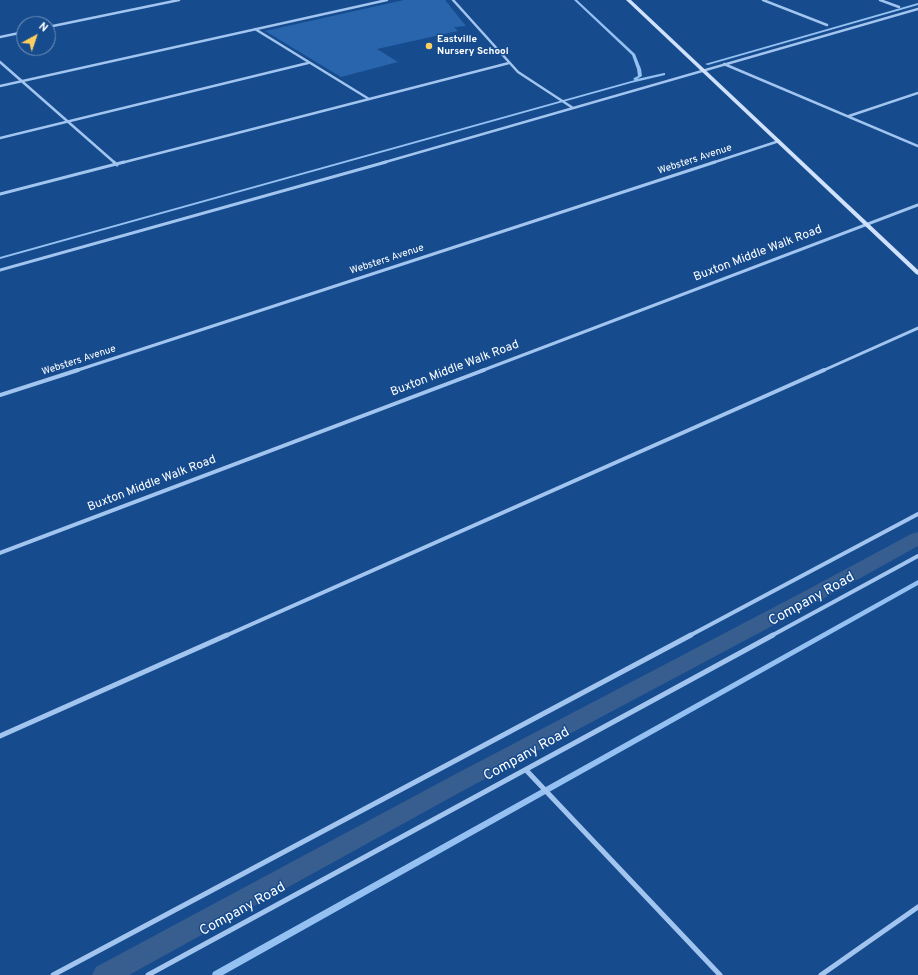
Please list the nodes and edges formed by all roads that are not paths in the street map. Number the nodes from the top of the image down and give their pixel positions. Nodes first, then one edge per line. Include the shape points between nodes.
1 (179, 0) edge
2 (387, 0) edge
3 (453, 0) edge
4 (628, 0) edge
5 (763, 0) edge
6 (880, 0) edge
7 (899, 7) dead end
8 (918, 9) edge
9 (56, 25) edge
10 (827, 25) dead end
11 (255, 30) junction
12 (16, 34) edge
13 (0, 37) edge
14 (0, 62) edge
15 (308, 63) junction
16 (509, 63) junction
17 (724, 64) junction
18 (704, 70) junction
19 (21, 81) junction
20 (0, 86) edge
21 (918, 93) edge
22 (369, 99) junction
23 (573, 108) junction
24 (848, 117) junction
25 (67, 121) junction
26 (0, 138) edge
27 (778, 141) junction
28 (918, 146) edge
29 (117, 165) junction
30 (0, 194) edge
31 (918, 205) edge
32 (866, 224) junction
33 (0, 270) edge
34 (918, 273) edge
35 (918, 328) edge
36 (0, 395) edge
37 (918, 514) edge
38 (0, 553) edge
39 (918, 556) edge
40 (0, 736) edge
41 (526, 770) junction
42 (918, 907) edge
43 (53, 975) edge
44 (148, 975) edge
45 (720, 975) edge
46 (821, 975) edge

1 - 9 street
2 - 11 street
3 - 16 street
4 - 18 main road
5 - 10 street
6 - 7 street
8 - 17 street
11 - 15 street
11 - 19 street
12 - 13 street
14 - 19 street
15 - 22 street
15 - 25 street
16 - 22 street
16 - 23 street via 530,81
17 - 18 street
17 - 24 street
18 - 23 street
18 - 27 main road
19 - 20 street
19 - 25 street
21 - 24 street
22 - 29 street
23 - 33 street
24 - 28 street
25 - 26 street
25 - 29 street
27 - 32 main road
27 - 36 street, Websters Avenue
29 - 30 street
31 - 32 street, Buxton Middle Walk Road
32 - 34 main road
32 - 38 street, Buxton Middle Walk Road
35 - 40 street
37 - 43 street
39 - 41 street, Company Road
41 - 44 street, Company Road
41 - 45 street
42 - 46 street

